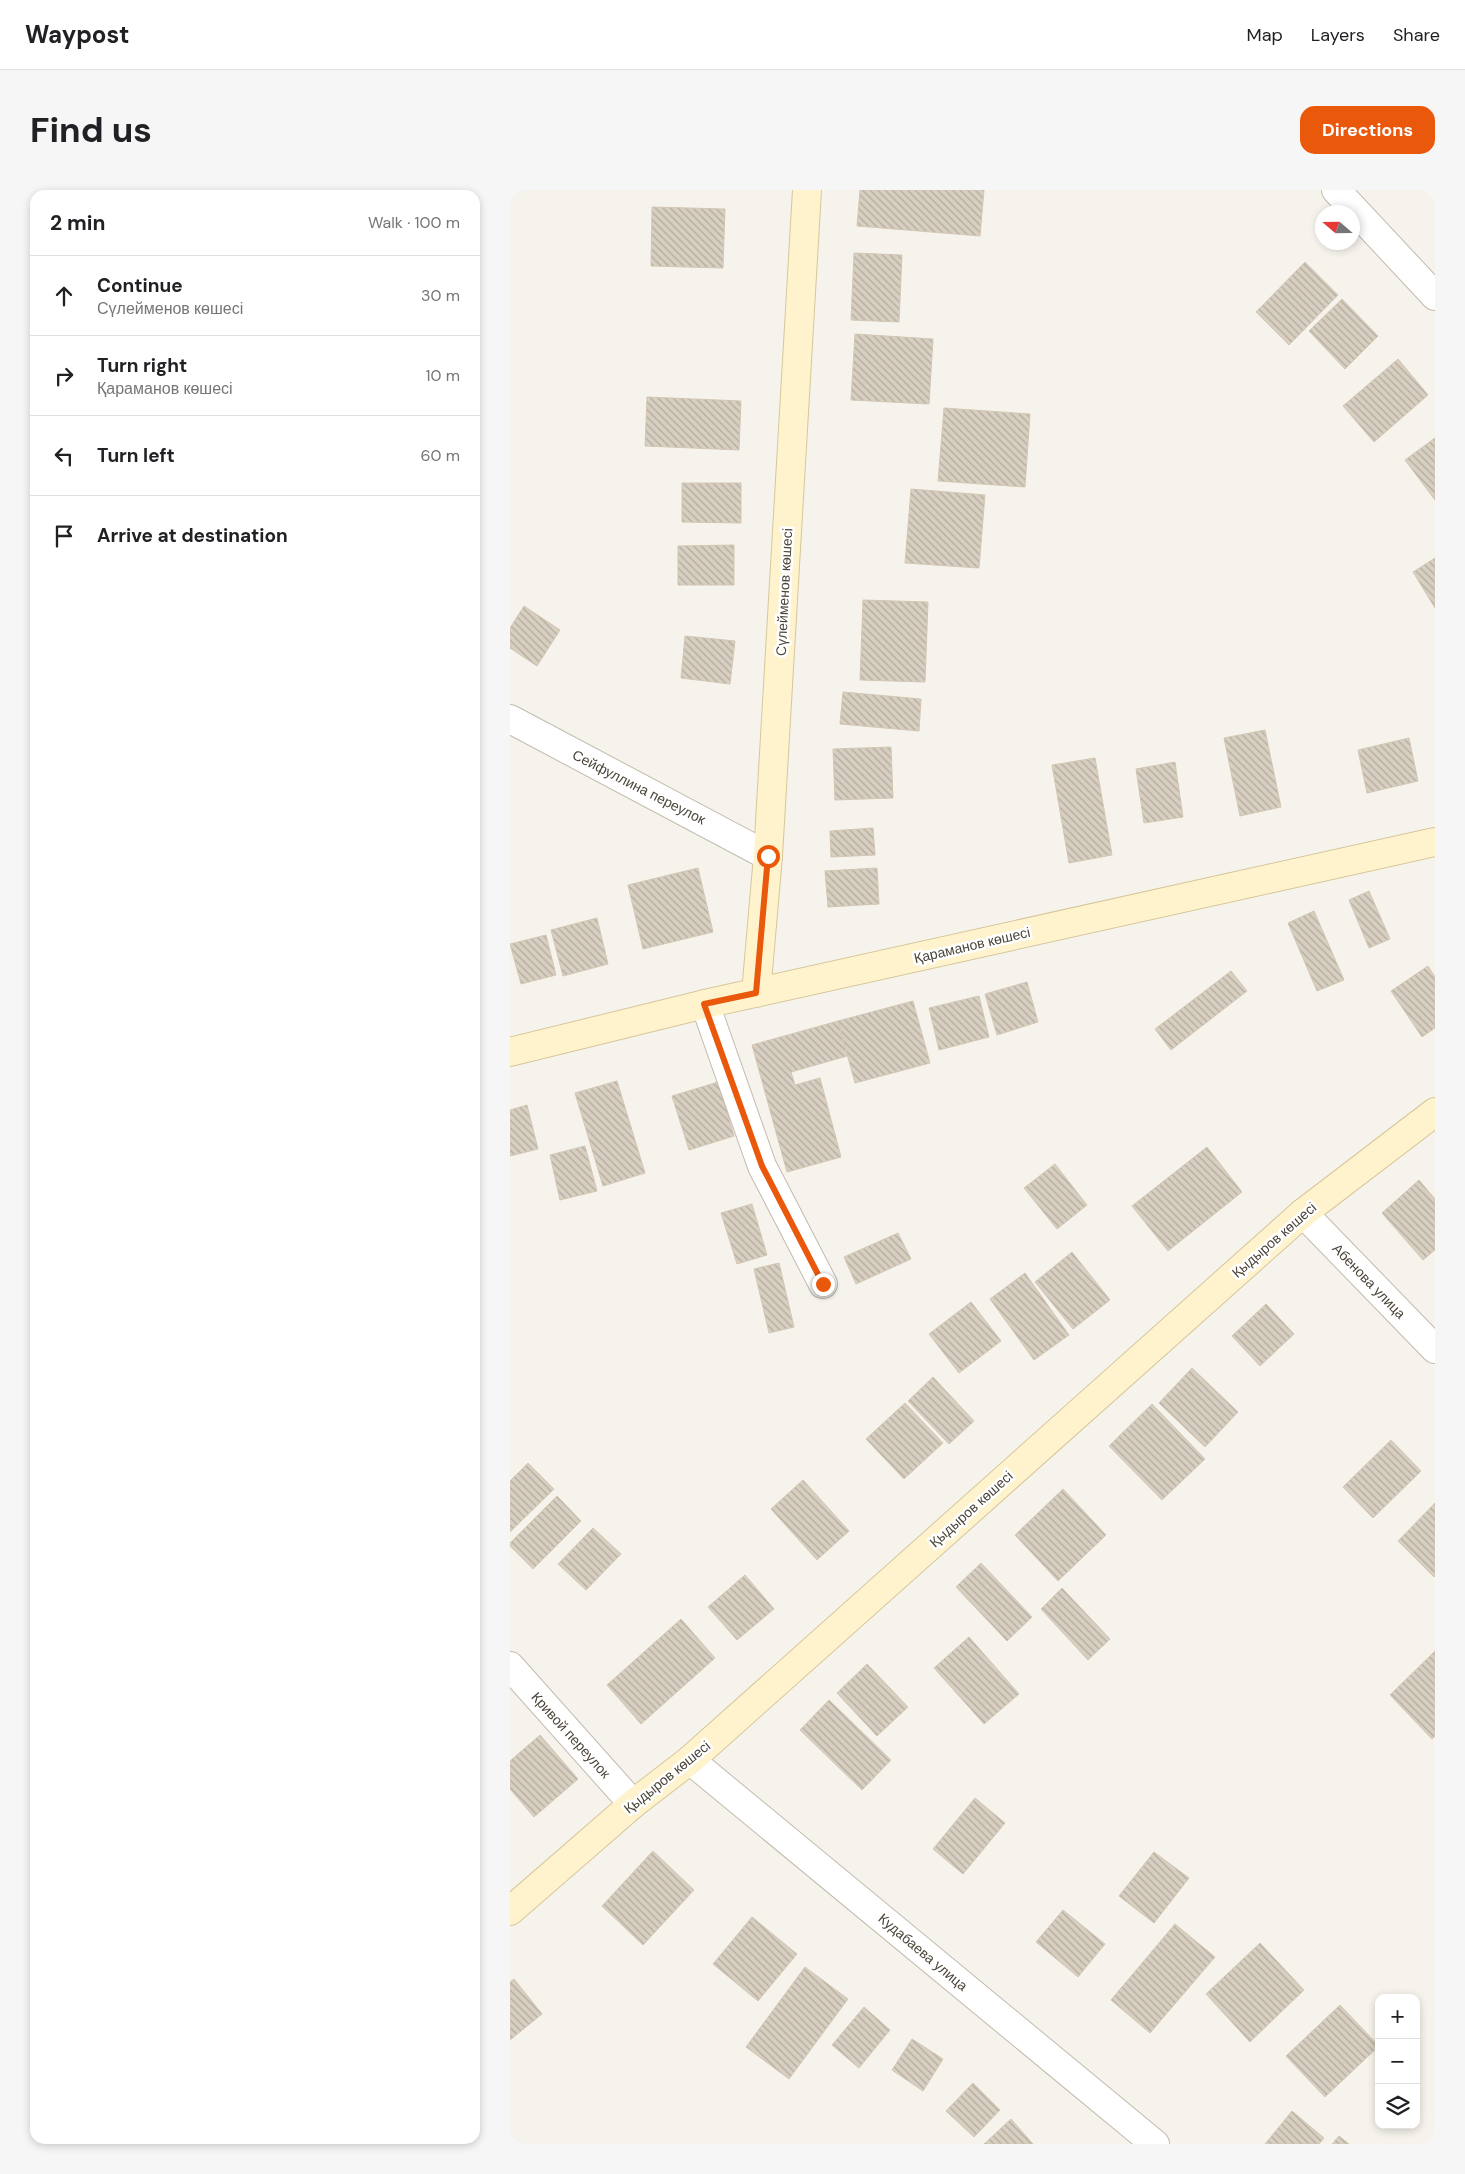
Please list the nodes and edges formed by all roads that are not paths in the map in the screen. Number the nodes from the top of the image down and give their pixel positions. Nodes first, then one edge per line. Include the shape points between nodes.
1 (807, 190) edge
2 (1336, 190) edge
3 (1435, 296) edge
4 (510, 719) edge
5 (1435, 842) edge
6 (768, 856) junction
7 (756, 993) junction
8 (704, 1004) junction
9 (510, 1052) edge
10 (1435, 1112) edge
11 (1303, 1213) junction
12 (823, 1284) dead end
13 (1435, 1350) edge
14 (510, 1666) edge
15 (690, 1760) junction
16 (633, 1804) junction
17 (510, 1911) edge
18 (1155, 2144) edge

1 - 6 street, Сүлейменов көшесі
2 - 3 street
4 - 6 street, Сейфуллина переулок
5 - 7 street, Қараманов көшесі
6 - 7 street, Сүлейменов көшесі
7 - 8 street, Қараманов көшесі
8 - 9 street, Қараманов көшесі
8 - 12 street via 762,1166
10 - 11 street, Қыдыров көшесі
11 - 13 street, Абенова улица
11 - 15 street, Қыдыров көшесі
14 - 16 street, Кривой переулок
15 - 16 street, Қыдыров көшесі
15 - 18 street, Кудабаева улица
16 - 17 street, Қыдыров көшесі

